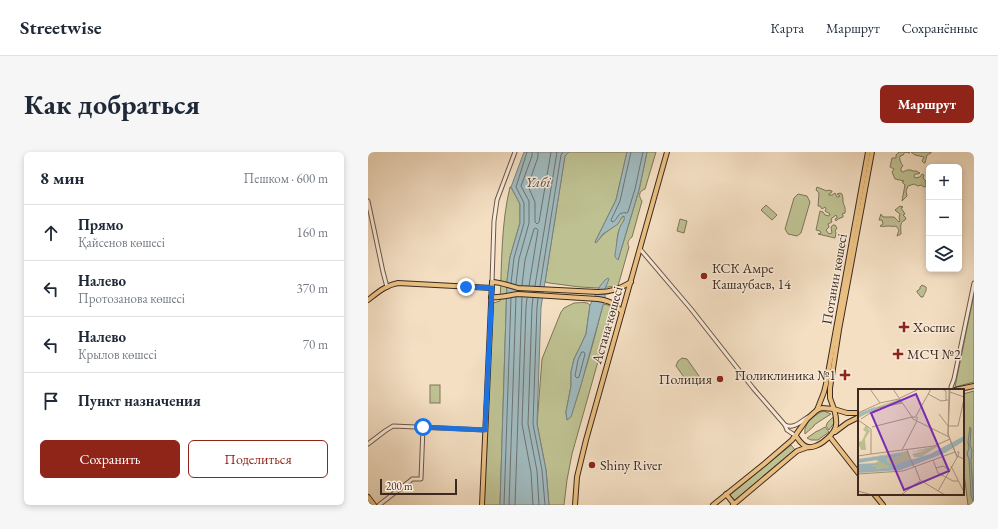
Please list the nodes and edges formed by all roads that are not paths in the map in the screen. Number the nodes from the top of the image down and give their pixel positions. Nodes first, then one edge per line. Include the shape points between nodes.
1 (514, 152) edge
2 (667, 152) edge
3 (868, 152) edge
4 (872, 152) edge
5 (368, 201) edge
6 (640, 249) junction
7 (492, 282) junction
8 (631, 282) junction
9 (974, 283) edge
10 (386, 287) junction
11 (492, 288) junction
12 (491, 297) junction
13 (368, 300) edge
14 (622, 312) junction
15 (974, 387) edge
16 (951, 389) edge
17 (962, 389) edge
18 (964, 391) edge
19 (817, 410) junction
20 (834, 410) junction
21 (858, 413) edge
22 (810, 416) junction
23 (858, 418) edge
24 (784, 426) junction
25 (423, 427) junction
26 (485, 430) junction
27 (834, 432) junction
28 (796, 436) junction
29 (830, 437) junction
30 (368, 444) edge
31 (808, 447) junction
32 (858, 473) edge
33 (726, 494) junction
34 (875, 495) edge
35 (368, 498) edge
36 (734, 504) edge
37 (374, 505) edge
38 (378, 505) edge
39 (482, 505) edge
40 (575, 505) edge
41 (713, 505) edge
42 (882, 505) edge

1 - 7 street via 497,200
2 - 6 main road, Астана көшесі
3 - 19 main road, Потанин көшесі via 826,384
4 - 20 main road, Потанин көшесі via 830,388
5 - 10 street
6 - 8 main road, Астана көшесі
6 - 24 street
7 - 8 main road via 500,282 510,287 606,292
7 - 11 main road
8 - 14 main road, Астана көшесі
9 - 16 street
10 - 11 main road via 398,283
10 - 13 main road
11 - 12 main road
12 - 14 main road via 518,294 598,298 615,304
12 - 26 main road
14 - 40 main road, Астана көшесі via 586,440 577,477
15 - 17 main road
15 - 18 main road
19 - 20 main road
19 - 22 main road
20 - 21 main road
20 - 27 main road via 837,421
22 - 24 street via 792,426
22 - 28 main road
23 - 27 main road
24 - 28 street
25 - 26 street
25 - 30 street via 393,426
25 - 38 street via 421,479 412,478
26 - 39 main road
27 - 29 main road
28 - 31 main road
28 - 33 main road
29 - 31 main road via 820,444
29 - 32 main road
31 - 36 main road via 797,451
33 - 36 main road
33 - 41 main road
34 - 42 main road
35 - 37 main road

